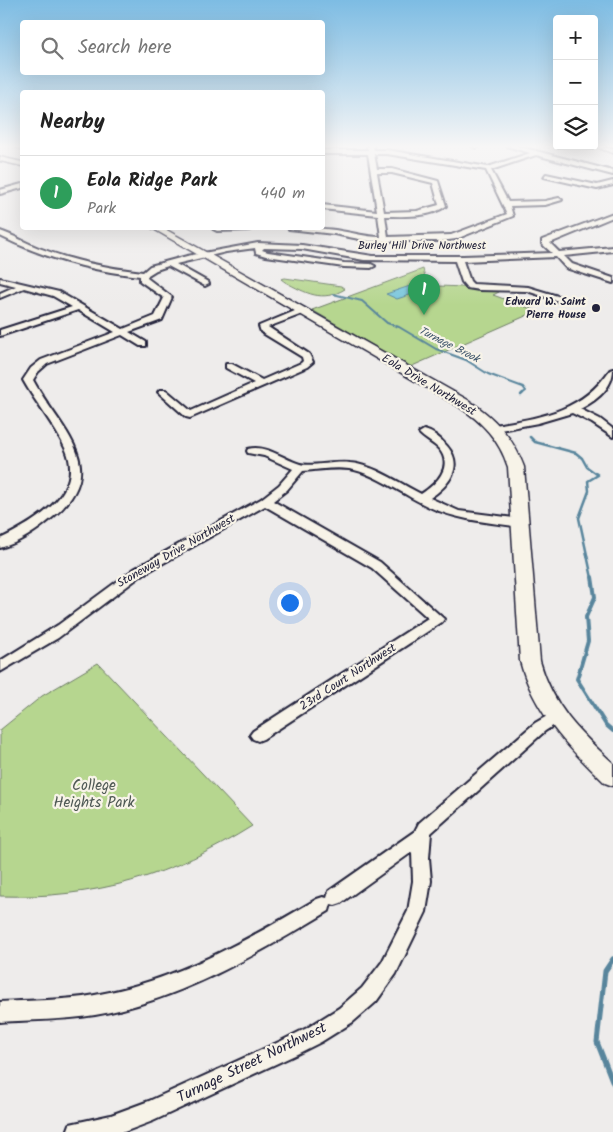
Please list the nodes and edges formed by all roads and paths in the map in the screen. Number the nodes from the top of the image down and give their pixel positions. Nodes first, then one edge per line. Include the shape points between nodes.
1 (379, 199) edge
2 (441, 199) edge
3 (503, 199) edge
4 (559, 200) dead end
5 (506, 204) junction
6 (325, 207) edge
7 (382, 213) junction
8 (613, 215) edge
9 (161, 230) edge
10 (295, 230) edge
11 (0, 233) edge
12 (10, 238) junction
13 (311, 239) junction
14 (385, 239) junction
15 (0, 241) edge
16 (258, 245) junction
17 (613, 249) edge
18 (203, 254) junction
19 (557, 255) junction
20 (421, 258) junction
21 (458, 258) junction
22 (169, 263) junction
23 (144, 274) junction
24 (0, 280) edge
25 (613, 281) edge
26 (205, 284) dead end
27 (23, 286) junction
28 (0, 296) edge
29 (558, 299) dead end
30 (80, 307) junction
31 (302, 311) junction
32 (123, 332) junction
33 (0, 333) edge
34 (143, 344) dead end
35 (229, 366) dead end
36 (613, 372) edge
37 (261, 383) junction
38 (162, 392) dead end
39 (572, 409) junction
40 (495, 428) junction
41 (424, 433) dead end
42 (613, 434) edge
43 (252, 452) dead end
44 (300, 468) junction
45 (421, 499) junction
46 (266, 502) junction
47 (521, 523) junction
48 (0, 544) edge
49 (0, 667) edge
50 (554, 718) junction
51 (258, 735) dead end
52 (613, 777) edge
53 (421, 836) junction
54 (0, 1012) edge
55 (78, 1132) edge

1 - 7 street
2 - 7 street via 440,208 422,213
3 - 5 street
4 - 5 street
5 - 14 street via 511,214 508,218 453,237
6 - 7 street
7 - 14 street
8 - 19 street via 545,242
9 - 18 main road, Eola Drive Northwest
10 - 13 street
11 - 12 street
12 - 15 street
12 - 23 street via 68,261
13 - 14 street
13 - 16 street, Burley Hill Drive Northwest
13 - 20 street, Burley Hill Drive Northwest via 362,258
16 - 18 street, Burley Hill Drive Northwest
16 - 20 street via 259,251 266,254 354,266 413,266 421,262
17 - 19 street, Burley Hill Drive Northwest
18 - 22 street, Burley Hill Drive Northwest
18 - 31 main road, Eola Drive Northwest
19 - 21 street, Burley Hill Drive Northwest
19 - 25 street via 569,266
20 - 21 street, Burley Hill Drive Northwest
21 - 29 street via 470,286 528,289
22 - 23 street, Burley Hill Drive Northwest
22 - 26 street
23 - 32 street via 143,279 167,296 168,301 158,318
24 - 27 street
27 - 28 street
27 - 30 street via 56,294
30 - 32 street
30 - 33 street
31 - 37 street via 263,326 264,330 306,356 308,362
31 - 40 main road, Eola Drive Northwest via 469,407
32 - 34 street
32 - 48 street via 55,357 34,370 28,380 71,451 76,465 74,482 61,504 42,520
35 - 37 street
36 - 39 street via 597,393
37 - 38 street via 190,415
39 - 40 street
39 - 42 street
40 - 47 main road, Eola Drive Northwest via 513,458
41 - 45 street via 439,440 450,465 444,480
43 - 44 street via 266,453
44 - 45 street via 352,466
44 - 46 street, Stoneway Drive Northwest via 282,490
45 - 47 street via 457,514
46 - 49 street, Stoneway Drive Northwest via 138,572 27,652
46 - 51 street, 23rd Court Northwest via 376,565 437,619
47 - 50 main road, Eola Drive Northwest via 530,661 537,687
50 - 52 main road, Eola Drive Northwest
50 - 53 street via 431,822
53 - 54 street via 329,901 223,962 164,985 96,1005
53 - 55 street, Turnage Street Northwest via 422,881 417,912 389,968 368,995 346,1015 314,1035 153,1110 112,1126

